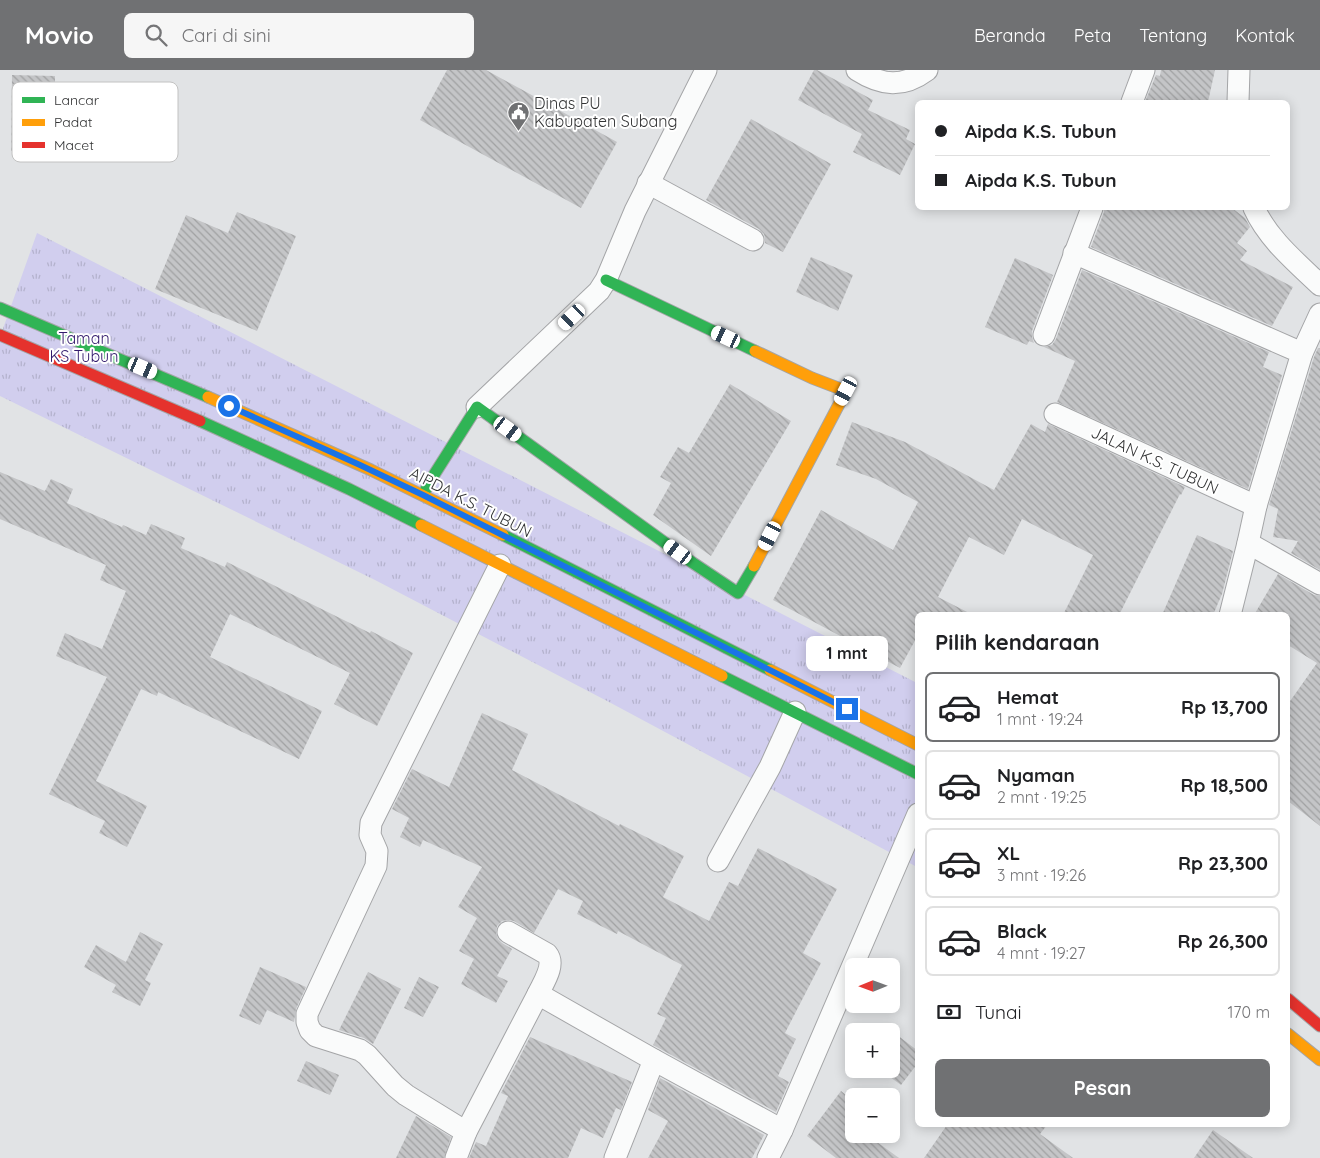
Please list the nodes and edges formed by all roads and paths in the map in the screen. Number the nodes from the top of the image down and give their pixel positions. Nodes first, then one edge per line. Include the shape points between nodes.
1 (706, 70) edge
2 (857, 70) edge
3 (927, 70) edge
4 (1144, 70) edge
5 (1239, 70) edge
6 (1133, 100) edge
7 (1238, 100) edge
8 (648, 183) junction
9 (1091, 210) edge
10 (1255, 210) edge
11 (753, 240) dead end
12 (1074, 253) junction
13 (606, 280) junction
14 (1320, 285) edge
15 (0, 308) edge
16 (1320, 314) edge
17 (1044, 334) dead end
18 (0, 336) edge
19 (1302, 353) junction
20 (477, 407) junction
21 (1055, 414) dead end
22 (423, 495) junction
23 (1256, 506) junction
24 (1248, 543) junction
25 (500, 565) junction
26 (1320, 584) edge
27 (1231, 612) edge
28 (795, 712) junction
29 (915, 743) edge
30 (915, 772) edge
31 (915, 821) edge
32 (718, 861) dead end
33 (508, 932) dead end
34 (538, 994) junction
35 (1290, 1001) edge
36 (1320, 1026) edge
37 (1290, 1036) edge
38 (654, 1060) junction
39 (1320, 1060) edge
40 (782, 1130) junction
41 (466, 1132) junction
42 (456, 1158) edge
43 (615, 1158) edge
44 (768, 1158) edge

1 - 8 street
2 - 3 street via 869,78 895,84
4 - 6 street
5 - 7 street
8 - 11 street
8 - 13 street
9 - 12 street
10 - 14 street via 1278,244
12 - 17 street
12 - 19 street
13 - 20 street via 599,292
13 - 20 street via 846,391 738,593
15 - 22 street, AIPDA K.S. TUBUN via 213,398
16 - 19 street
18 - 25 street via 212,426 349,489
19 - 23 street
20 - 22 street
21 - 23 street, JALAN K.S. TUBUN
22 - 29 street, AIPDA K.S. TUBUN
23 - 24 street
24 - 26 street
24 - 27 street
25 - 28 street
25 - 41 street via 371,823 370,835 378,851 376,866 307,1014 310,1030 316,1036 360,1050 406,1095
28 - 30 street
28 - 32 street via 770,767
31 - 40 street
33 - 34 street via 550,957 550,966
34 - 38 street
34 - 41 street
35 - 36 street
37 - 39 street
38 - 40 street
38 - 43 street
40 - 44 street
41 - 42 street

